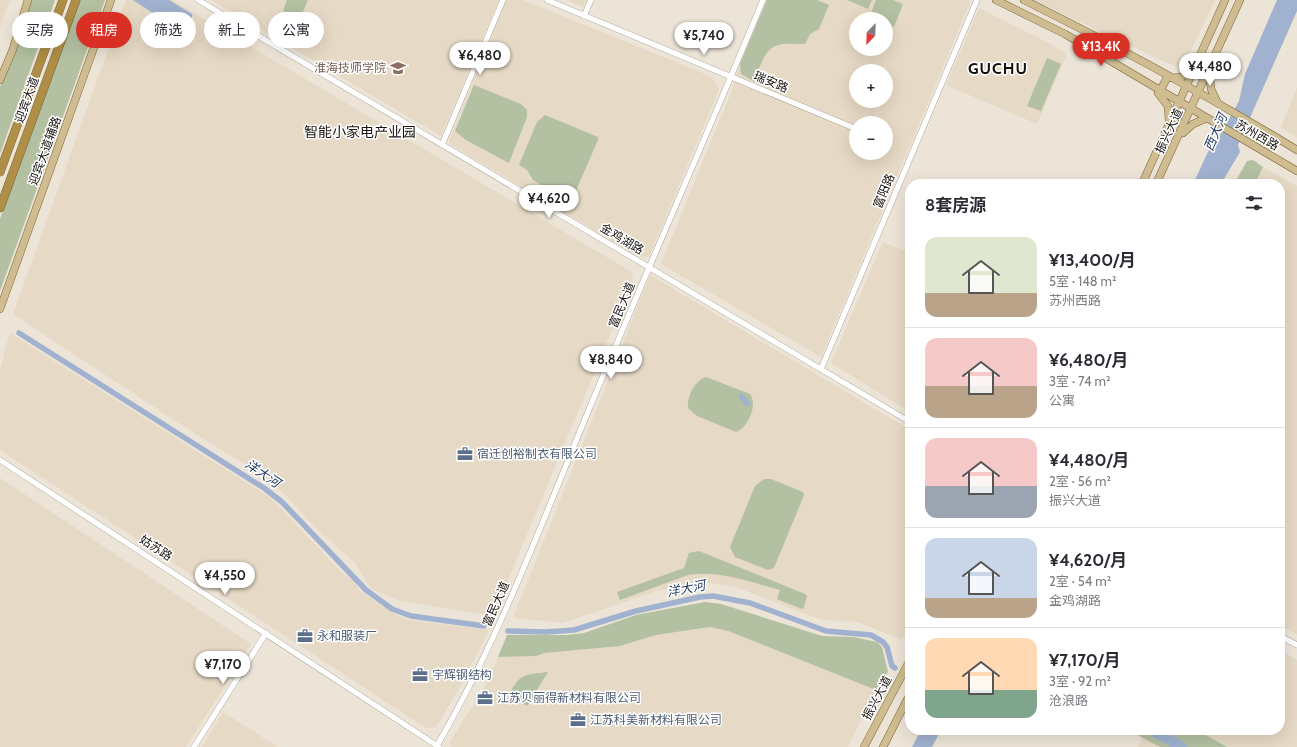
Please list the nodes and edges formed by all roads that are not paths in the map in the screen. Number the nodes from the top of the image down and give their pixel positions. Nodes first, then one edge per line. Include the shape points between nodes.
1 (28, 0) edge
2 (62, 0) edge
3 (76, 0) edge
4 (111, 0) edge
5 (198, 0) edge
6 (502, 0) edge
7 (547, 0) edge
8 (591, 0) edge
9 (763, 0) edge
10 (977, 0) edge
11 (996, 0) edge
12 (1024, 0) edge
13 (1225, 0) edge
14 (1240, 0) edge
15 (584, 16) junction
16 (1195, 68) junction
17 (1209, 70) junction
18 (731, 77) junction
19 (1170, 77) junction
20 (0, 80) edge
21 (1150, 84) junction
22 (1187, 86) junction
23 (1160, 91) junction
24 (1199, 92) junction
25 (1180, 102) junction
26 (1220, 104) junction
27 (1191, 109) junction
28 (1210, 120) junction
29 (849, 126) edge
30 (1165, 133) junction
31 (442, 145) junction
32 (1174, 145) junction
33 (1297, 150) edge
34 (1297, 171) edge
35 (0, 172) edge
36 (1144, 179) edge
37 (1158, 179) edge
38 (0, 208) edge
39 (650, 268) junction
40 (0, 309) edge
41 (821, 369) junction
42 (905, 419) edge
43 (0, 460) edge
44 (266, 633) junction
45 (1285, 639) edge
46 (1297, 646) edge
47 (905, 669) edge
48 (905, 704) edge
49 (437, 746) edge
50 (194, 747) edge
51 (864, 747) edge
52 (883, 747) edge

1 - 20 main road via 13,49
2 - 35 highway, 迎宾大道
3 - 38 highway, 迎宾大道
4 - 40 main road, 迎宾大道辅路
5 - 31 street, 金鸡湖路
6 - 31 street
7 - 15 street, 瑞安路
8 - 15 street
9 - 18 street, 富民大道
10 - 41 street, 富阳路
11 - 21 main road, 苏州西路 via 1065,34
12 - 19 main road, 苏州西路
13 - 16 main road, 振兴大道
14 - 17 main road, 振兴大道
15 - 18 street, 瑞安路
16 - 19 main road via 1182,77
16 - 22 main road, 振兴大道
17 - 24 main road, 振兴大道
17 - 26 main road via 1211,90
18 - 29 street, 瑞安路
18 - 39 street, 富民大道
19 - 22 main road, 苏州西路
19 - 23 main road
21 - 23 main road, 苏州西路
21 - 30 main road via 1168,106 1170,116
22 - 24 main road, 苏州西路
22 - 25 main road, 振兴大道
23 - 25 main road, 苏州西路
24 - 26 main road, 苏州西路
24 - 27 main road, 振兴大道
25 - 27 main road, 苏州西路
25 - 30 main road, 振兴大道
26 - 33 main road, 苏州西路
27 - 28 main road, 苏州西路
27 - 32 main road, 振兴大道
28 - 32 main road via 1199,121 1186,128
28 - 34 main road, 苏州西路
30 - 36 main road, 振兴大道
31 - 39 street, 金鸡湖路
32 - 37 main road, 振兴大道
39 - 41 street, 金鸡湖路
39 - 49 street, 富民大道 via 513,594 476,674
41 - 42 street, 金鸡湖路
43 - 44 street, 姑苏路
44 - 49 street, 姑苏路
44 - 50 street
45 - 46 street
47 - 51 main road, 振兴大道
48 - 52 main road

